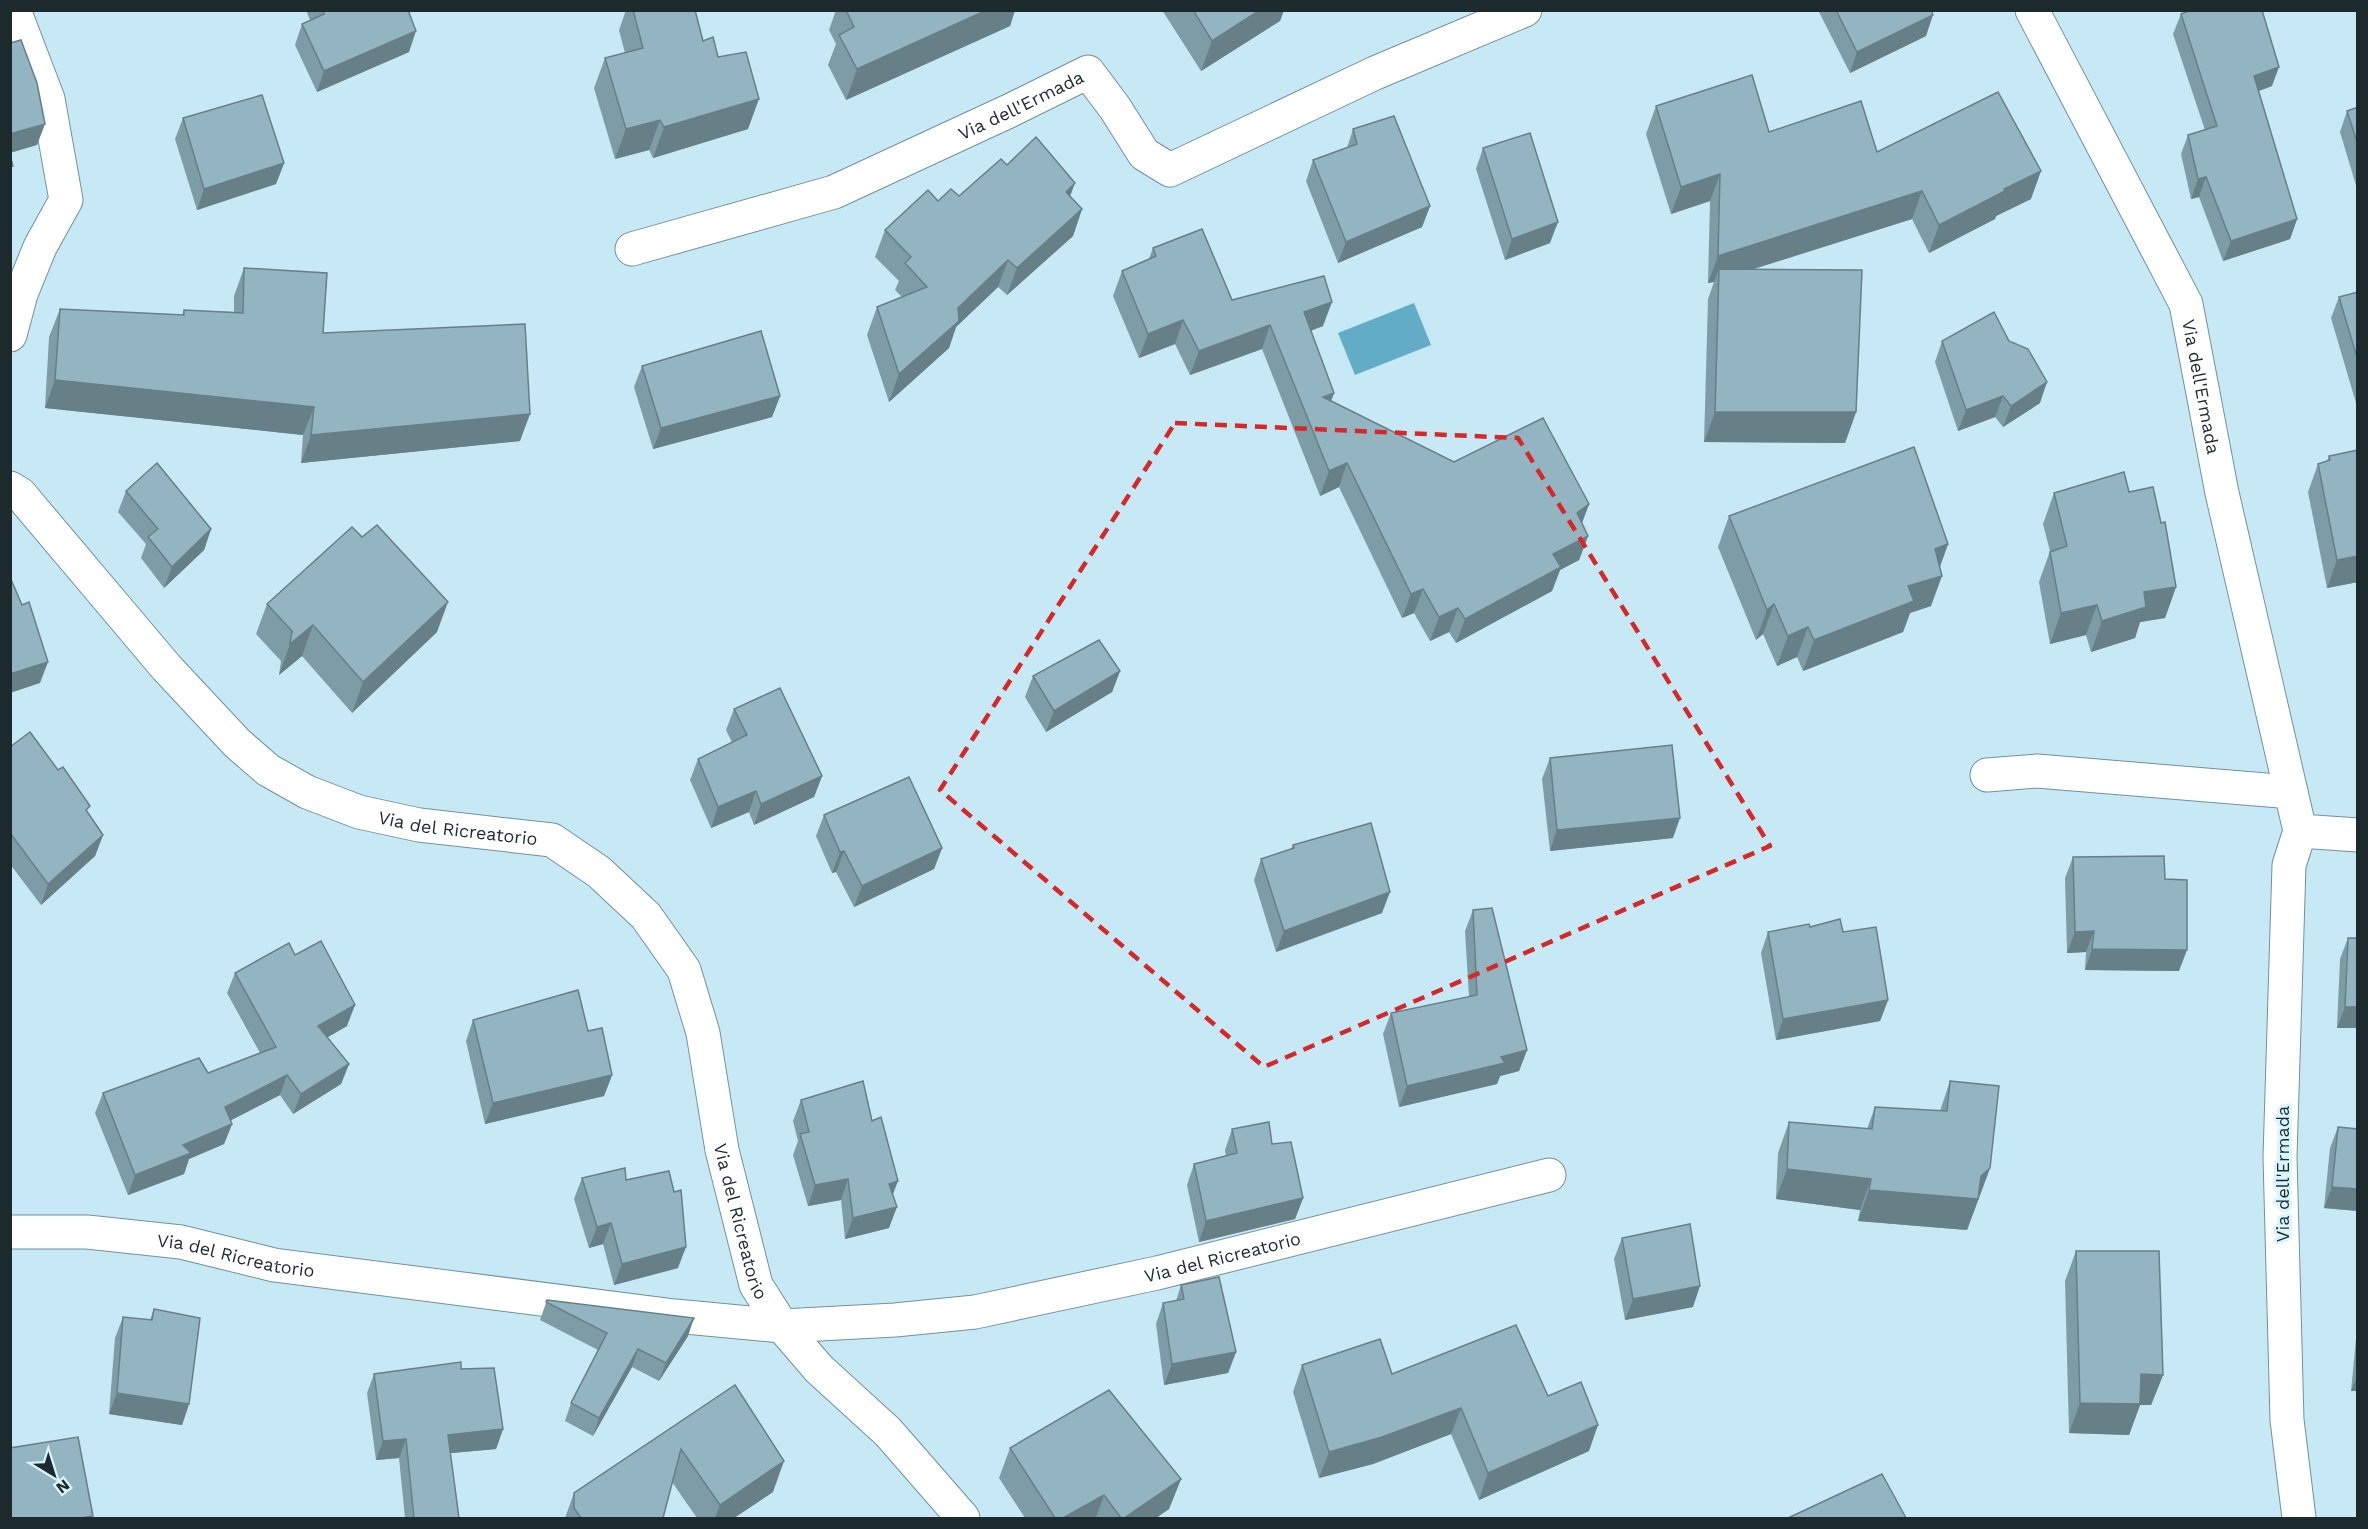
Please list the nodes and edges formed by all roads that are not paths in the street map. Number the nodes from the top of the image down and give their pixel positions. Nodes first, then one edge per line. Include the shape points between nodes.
1 (15, 10) edge
2 (1525, 10) edge
3 (2032, 10) edge
4 (633, 249) dead end
5 (10, 335) edge
6 (10, 488) edge
7 (1987, 775) dead end
8 (2291, 792) junction
9 (2300, 831) junction
10 (2358, 835) edge
11 (1549, 1174) dead end
12 (10, 1232) edge
13 (782, 1326) junction
14 (954, 1515) edge
15 (2299, 1518) edge

1 - 5 street via 48,99 66,200 32,266
2 - 4 street, Via dell'Ermada via 1375,73 1170,170 1144,154 1088,72 834,192
3 - 8 street, Via dell'Ermada via 2186,304 2222,493
6 - 13 street, Via del Ricreatorio via 20,494 166,667 237,743 268,770 307,792 359,812 419,825 552,840 599,872 646,916 684,970 703,1033 722,1150 756,1285
7 - 8 street via 2037,771
8 - 9 street, Via dell'Ermada
9 - 10 street
9 - 15 street, Via dell'Ermada via 2289,865 2280,1157 2287,1420
11 - 13 street, Via del Ricreatorio via 1157,1273 975,1312
12 - 13 street, Via del Ricreatorio via 87,1232 181,1242 274,1265
13 - 14 street, Via del Ricreatorio via 819,1369 888,1431

